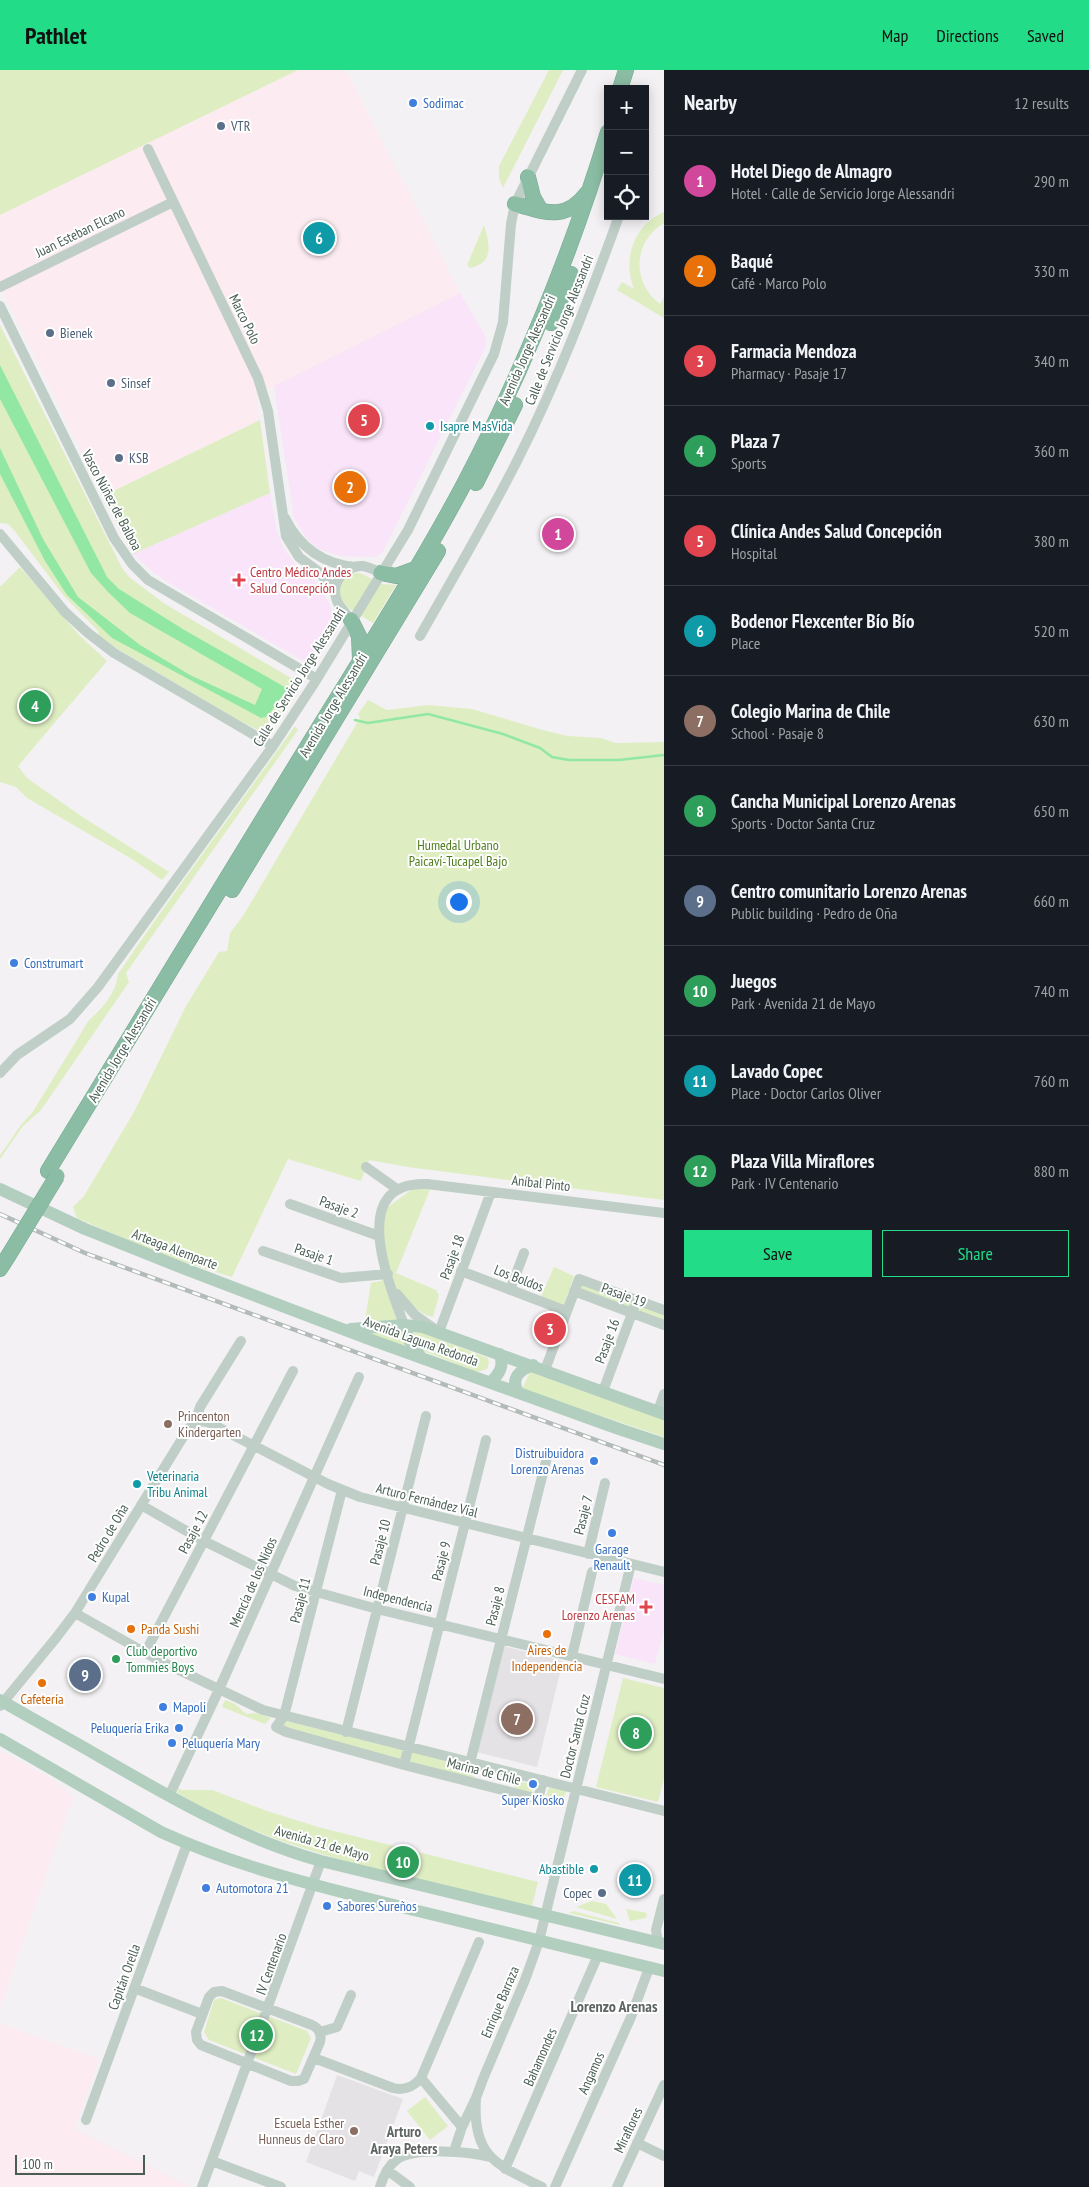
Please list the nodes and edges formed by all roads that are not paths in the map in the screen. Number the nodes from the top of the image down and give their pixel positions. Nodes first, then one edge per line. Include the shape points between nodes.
1 (582, 70) edge
2 (626, 70) edge
3 (636, 70) edge
4 (621, 85) edge
5 (632, 85) edge
6 (604, 145) edge
7 (148, 149) dead end
8 (605, 175) edge
9 (528, 177) junction
10 (590, 190) junction
11 (173, 202) junction
12 (515, 204) junction
13 (541, 211) junction
14 (617, 220) edge
15 (0, 287) edge
16 (0, 306) edge
17 (282, 513) junction
18 (0, 534) edge
19 (356, 566) junction
20 (415, 569) junction
21 (376, 571) junction
22 (335, 591) junction
23 (347, 614) junction
24 (344, 634) junction
25 (420, 636) dead end
26 (360, 660) junction
27 (317, 679) junction
28 (273, 746) junction
29 (0, 1073) edge
30 (366, 1167) dead end
31 (52, 1173) junction
32 (0, 1188) edge
33 (397, 1189) junction
34 (490, 1192) junction
35 (290, 1204) dead end
36 (664, 1213) edge
37 (379, 1236) junction
38 (263, 1251) dead end
39 (524, 1253) dead end
40 (2, 1259) edge
41 (461, 1271) junction
42 (388, 1274) junction
43 (392, 1287) junction
44 (510, 1290) junction
45 (574, 1291) junction
46 (637, 1300) junction
47 (664, 1310) edge
48 (566, 1311) junction
49 (632, 1313) junction
50 (404, 1325) junction
51 (664, 1325) edge
52 (343, 1328) junction
53 (439, 1332) junction
54 (241, 1341) dead end
55 (500, 1354) junction
56 (420, 1356) junction
57 (532, 1365) junction
58 (545, 1370) junction
59 (293, 1371) dead end
60 (358, 1378) dead end
61 (491, 1382) junction
62 (603, 1391) junction
63 (518, 1392) junction
64 (664, 1394) edge
65 (661, 1412) edge
66 (426, 1416) dead end
67 (195, 1423) junction
68 (486, 1440) dead end
69 (664, 1444) edge
70 (254, 1446) junction
71 (547, 1456) dead end
72 (314, 1477) junction
73 (605, 1483) dead end
74 (342, 1490) junction
75 (141, 1505) junction
76 (402, 1509) junction
77 (465, 1524) junction
78 (526, 1539) junction
79 (204, 1541) junction
80 (588, 1554) junction
81 (631, 1564) junction
82 (592, 1572) dead end
83 (664, 1572) edge
84 (271, 1575) junction
85 (316, 1593) junction
86 (378, 1609) junction
87 (75, 1612) junction
88 (440, 1624) junction
89 (501, 1638) junction
90 (145, 1653) junction
91 (572, 1656) junction
92 (606, 1665) junction
93 (664, 1679) edge
94 (219, 1690) junction
95 (1, 1703) edge
96 (284, 1716) junction
97 (346, 1732) junction
98 (0, 1740) edge
99 (409, 1748) junction
100 (470, 1763) junction
101 (404, 1765) junction
102 (543, 1780) junction
103 (576, 1788) junction
104 (169, 1796) junction
105 (664, 1811) edge
106 (187, 1844) junction
107 (321, 1861) junction
108 (314, 1885) junction
109 (664, 1899) edge
110 (545, 1915) junction
111 (539, 1941) junction
112 (479, 1942) dead end
113 (661, 1943) edge
114 (598, 1955) junction
115 (649, 1968) junction
116 (664, 1971) edge
117 (134, 1988) junction
118 (351, 1995) dead end
119 (269, 2008) junction
120 (202, 2014) junction
121 (320, 2032) junction
122 (314, 2058) junction
123 (248, 2064) junction
124 (421, 2078) junction
125 (664, 2085) edge
126 (476, 2098) junction
127 (86, 2120) dead end
128 (462, 2127) junction
129 (637, 2143) junction
130 (454, 2151) junction
131 (664, 2156) edge
132 (490, 2157) junction
133 (212, 2161) junction
134 (505, 2169) junction
135 (387, 2170) junction
136 (202, 2187) edge
137 (281, 2187) edge
138 (380, 2187) edge
139 (410, 2187) edge
140 (542, 2187) edge
141 (555, 2187) edge
142 (618, 2187) edge

1 - 9 street, Calle de Servicio Jorge Alessandri
2 - 4 highway
3 - 5 highway
6 - 10 highway, Avenida Jorge Alessandri
7 - 11 street, Marco Polo
8 - 31 highway, Avenida Jorge Alessandri via 547,334 465,504 379,650
9 - 12 street, Calle de Servicio Jorge Alessandri
9 - 13 highway
10 - 13 highway via 564,211
10 - 20 highway, Avenida Jorge Alessandri via 513,384 467,477
11 - 15 street, Juan Esteban Elcano
11 - 17 street, Marco Polo via 263,391
12 - 13 highway
12 - 21 street, Calle de Servicio Jorge Alessandri via 503,322 494,354 426,497 393,556
14 - 25 street, Calle de Servicio Jorge Alessandri via 532,430
16 - 27 street, Vasco Núñez de Balboa via 114,538 132,564 158,586
17 - 19 street, Marco Polo via 294,534 309,550 330,562
17 - 22 street, Marco Polo via 284,529 292,547
18 - 28 street via 65,612 88,633 114,653
19 - 21 street, Marco Polo
19 - 22 street via 343,573
20 - 21 highway via 396,576
20 - 26 highway, Avenida Jorge Alessandri
21 - 23 street, Calle de Servicio Jorge Alessandri
22 - 23 street, Marco Polo
23 - 24 street, Calle de Servicio Jorge Alessandri
23 - 24 street, Marco Polo
23 - 26 highway via 359,636
24 - 27 street, Calle de Servicio Jorge Alessandri
26 - 31 highway, Avenida Jorge Alessandri
27 - 28 street, Calle de Servicio Jorge Alessandri
28 - 29 street, Calle de Servicio Jorge Alessandri via 82,1007 70,1019 17,1055
30 - 33 street
31 - 40 highway, Avenida Jorge Alessandri, bridge
32 - 52 main road, Arteaga Alemparte via 111,1240
33 - 34 street, Aníbal Pinto via 416,1183
33 - 37 street via 384,1205 378,1222
34 - 36 street, Aníbal Pinto
34 - 41 street, Pasaje 18
35 - 37 street, Pasaje 2
37 - 42 street
38 - 42 street, Pasaje 1 via 341,1278
39 - 44 street
41 - 44 street, Los Boldos
41 - 53 street, Pasaje 18
42 - 43 street
43 - 50 street
43 - 53 street via 415,1315
44 - 48 street, Los Boldos
45 - 46 street, Pasaje 19 via 579,1279
45 - 48 street
45 - 49 street, Pasaje 19
46 - 47 street, Pasaje 19
46 - 49 street, Pasaje 16
48 - 58 street
49 - 51 street, Pasaje 19
49 - 62 street, Pasaje 16
50 - 52 main road, Avenida Laguna Redonda
50 - 53 main road, Avenida Laguna Redonda
50 - 56 main road
52 - 56 main road, Avenida Laguna Redonda
53 - 55 main road, Avenida Laguna Redonda
54 - 67 street, Pedro de Oña via 200,1407
55 - 57 main road, Avenida Laguna Redonda
55 - 61 main road via 501,1370
56 - 61 main road, Avenida Laguna Redonda
57 - 58 main road, Avenida Laguna Redonda
57 - 63 main road via 516,1377
58 - 62 main road, Avenida Laguna Redonda
59 - 70 street, Pasaje 12
60 - 72 street, Mencía de los Nidos
61 - 63 main road, Avenida Laguna Redonda
62 - 65 main road, Avenida Laguna Redonda
63 - 69 main road, Avenida Laguna Redonda
64 - 65 street
66 - 76 street, Pasaje 10
67 - 70 street, Arturo Fernández Vial via 206,1422
67 - 75 street, Pedro de Oña
68 - 77 street, Pasaje 9
70 - 72 street, Arturo Fernández Vial
70 - 79 street, Pasaje 12
71 - 78 street, Pasaje 8
72 - 74 street, Arturo Fernández Vial
72 - 84 street, Mencía de los Nidos
73 - 80 street, Pasaje 7
74 - 76 street, Arturo Fernández Vial
74 - 85 street, Pasaje 11
75 - 79 street, Independencia
75 - 87 street, Pedro de Oña
76 - 77 street, Arturo Fernández Vial
76 - 86 street, Pasaje 10
77 - 78 street, Arturo Fernández Vial
77 - 88 street, Pasaje 9
78 - 80 street, Arturo Fernández Vial
78 - 89 street, Pasaje 8
79 - 84 street, Independencia
79 - 90 street, Pasaje 12
80 - 81 street, Arturo Fernández Vial
81 - 83 street, Arturo Fernández Vial
81 - 92 street, Doctor Santa Cruz
82 - 91 street
84 - 85 street, Independencia
84 - 94 street, Mencía de los Nidos
85 - 86 street, Independencia
85 - 96 street, Pasaje 11
86 - 88 street, Independencia
86 - 97 street, Pasaje 10
87 - 90 street, Marina de Chile
87 - 95 street, Pedro de Oña
88 - 89 street, Independencia
88 - 99 street, Pasaje 9
89 - 91 street, Independencia
89 - 100 street, Pasaje 8
90 - 94 street, Marina de Chile
91 - 92 street, Independencia
92 - 93 street, Independencia
92 - 103 street, Doctor Santa Cruz
94 - 96 street, Marina de Chile
94 - 104 street, Mencía de los Nidos
95 - 104 main road, Avenida 21 de Mayo
96 - 97 street, Marina de Chile
96 - 101 street, Marina de Chile via 276,1727 286,1732
97 - 99 street, Marina de Chile
98 - 106 main road via 120,1810
99 - 100 street, Marina de Chile
99 - 101 street
100 - 102 street, Marina de Chile
101 - 102 street, Marina de Chile via 538,1799
102 - 103 street, Marina de Chile
103 - 105 street, Marina de Chile
103 - 110 street, Doctor Santa Cruz
104 - 107 main road, Avenida 21 de Mayo via 242,1834
106 - 108 main road
106 - 117 street, Capitán Orella
107 - 108 street, IV Centenario
107 - 110 main road, Avenida 21 de Mayo
108 - 111 main road
108 - 119 street, IV Centenario
109 - 113 street via 656,1932
110 - 111 street, Enrique Barraza
110 - 113 main road, Avenida 21 de Mayo
111 - 114 main road
111 - 126 street, Enrique Barraza
112 - 124 street
114 - 115 main road
114 - 134 street, Bahamondes
115 - 116 main road
115 - 141 street, Angamos via 631,2017
117 - 120 street
117 - 127 street, Capitán Orella
118 - 121 street via 337,2027
119 - 120 street via 219,1990 210,1995
119 - 121 street via 312,2025
119 - 123 street, IV Centenario
120 - 123 street via 196,2032 199,2043
121 - 122 street via 321,2039
122 - 123 street via 306,2076 298,2082
122 - 124 street via 398,2090 408,2088
123 - 133 street, IV Centenario
124 - 128 street
125 - 129 street, Miraflores
126 - 128 street, Enrique Barraza
126 - 132 street, Enrique Barraza via 478,2132
128 - 130 street, Enrique Barraza
129 - 131 street
129 - 142 street, Miraflores
130 - 132 street
130 - 135 street via 405,2155
132 - 134 street, Enrique Barraza
133 - 136 street, IV Centenario
133 - 137 street
134 - 140 street, Enrique Barraza
135 - 138 street
135 - 139 street

